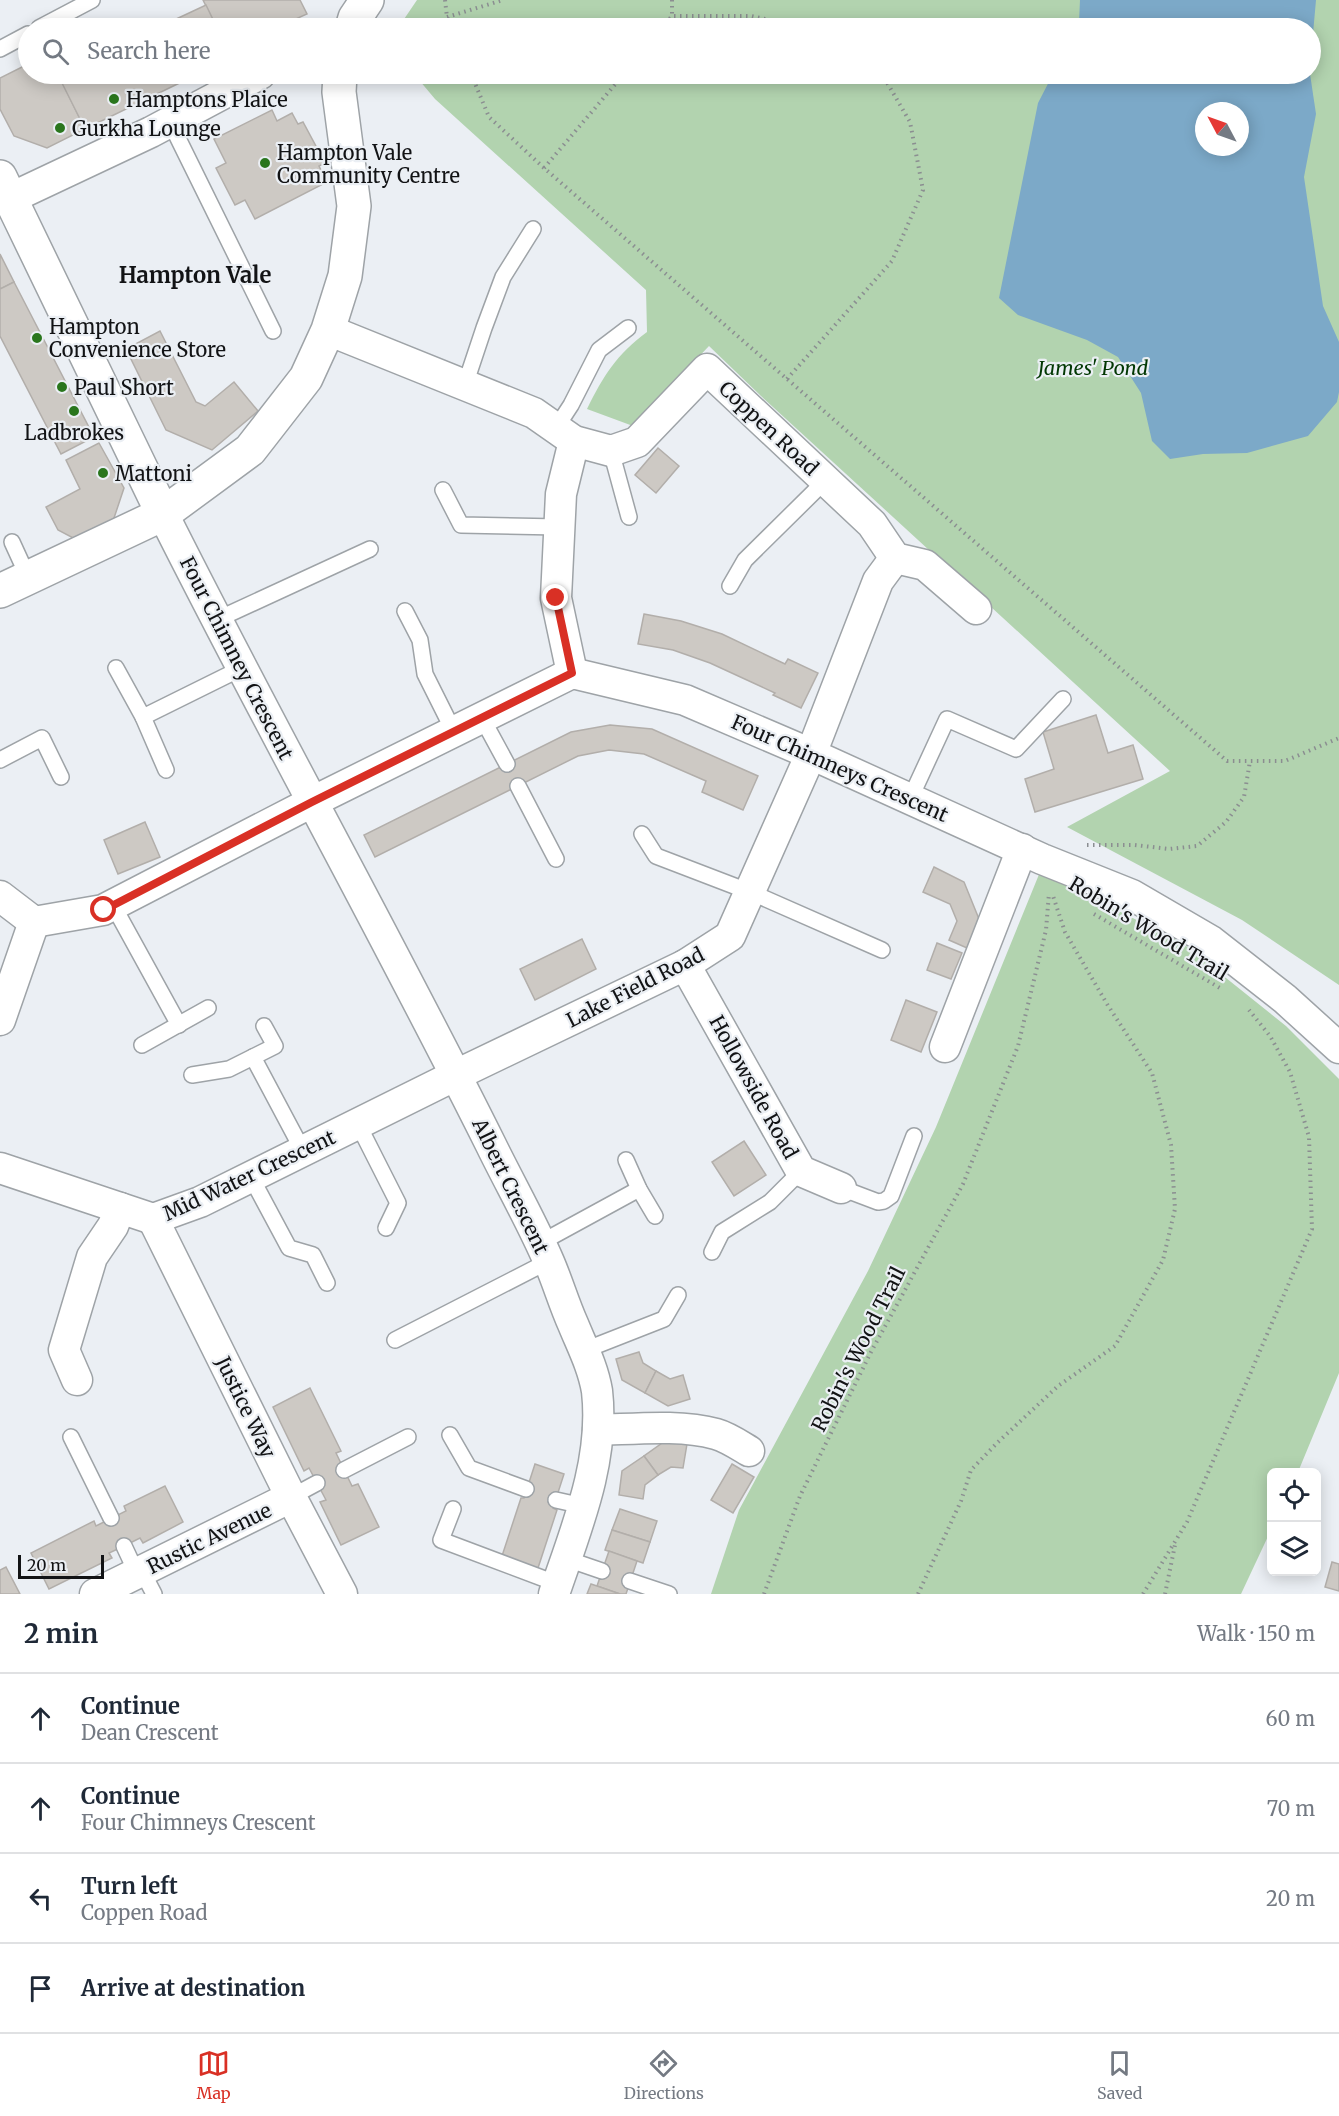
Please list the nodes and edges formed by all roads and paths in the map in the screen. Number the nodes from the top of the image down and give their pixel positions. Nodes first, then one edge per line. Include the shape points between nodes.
1 (92, 0) edge
2 (367, 0) edge
3 (445, 0) edge
4 (503, 0) edge
5 (672, 0) edge
6 (672, 16) joint
7 (447, 17) joint
8 (58, 18) edge
9 (355, 18) edge
10 (760, 18) edge
11 (18, 39) edge
12 (0, 49) edge
13 (241, 84) edge
14 (339, 84) edge
15 (475, 84) edge
16 (615, 84) edge
17 (888, 84) edge
18 (170, 122) junction
19 (544, 168) junction
20 (5, 188) edge
21 (533, 229) dead end
22 (628, 328) dead end
23 (328, 330) junction
24 (273, 331) dead end
25 (787, 379) junction
26 (465, 385) junction
27 (565, 434) junction
28 (611, 451) junction
29 (825, 481) junction
30 (443, 490) dead end
31 (163, 513) junction
32 (629, 517) dead end
33 (560, 527) junction
34 (12, 542) dead end
35 (370, 549) dead end
36 (894, 558) junction
37 (14, 584) edge
38 (730, 586) dead end
39 (976, 609) dead end
40 (405, 611) dead end
41 (216, 620) junction
42 (116, 668) dead end
43 (242, 668) junction
44 (572, 673) junction
45 (1063, 699) dead end
46 (143, 717) junction
47 (482, 718) junction
48 (454, 732) junction
49 (1339, 738) edge
50 (811, 754) junction
51 (0, 760) edge
52 (1250, 761) junction
53 (507, 764) dead end
54 (166, 770) dead end
55 (61, 777) dead end
56 (518, 786) dead end
57 (910, 799) junction
58 (312, 802) junction
59 (642, 834) dead end
60 (556, 859) dead end
61 (1038, 865) junction
62 (750, 892) junction
63 (1059, 893) dead end
64 (0, 896) edge
65 (113, 905) junction
66 (1090, 911) dead end
67 (34, 922) junction
68 (882, 950) dead end
69 (685, 966) junction
70 (1221, 988) dead end
71 (208, 1008) dead end
72 (1248, 1009) dead end
73 (0, 1020) edge
74 (178, 1024) junction
75 (264, 1026) dead end
76 (142, 1045) dead end
77 (945, 1047) dead end
78 (1339, 1048) edge
79 (253, 1057) junction
80 (192, 1075) dead end
81 (456, 1075) junction
82 (358, 1124) junction
83 (914, 1136) dead end
84 (303, 1151) junction
85 (626, 1160) dead end
86 (0, 1168) edge
87 (801, 1171) junction
88 (251, 1177) junction
89 (841, 1188) joint
90 (639, 1189) junction
91 (120, 1208) junction
92 (655, 1216) dead end
93 (153, 1219) junction
94 (386, 1228) dead end
95 (544, 1252) junction
96 (712, 1252) dead end
97 (327, 1282) dead end
98 (678, 1295) dead end
99 (395, 1340) dead end
100 (585, 1350) junction
101 (78, 1380) dead end
102 (598, 1430) junction
103 (450, 1435) dead end
104 (71, 1437) dead end
105 (408, 1437) dead end
106 (749, 1451) dead end
107 (344, 1470) dead end
108 (317, 1482) dead end
109 (526, 1490) dead end
110 (291, 1497) junction
111 (453, 1509) dead end
112 (111, 1518) dead end
113 (1176, 1541) junction
114 (124, 1546) dead end
115 (602, 1572) dead end
116 (560, 1579) edge
117 (144, 1580) edge
118 (630, 1581) dead end
119 (95, 1594) edge
120 (342, 1594) edge
121 (669, 1594) edge
122 (764, 1594) edge
123 (918, 1594) edge
124 (1143, 1594) edge
125 (1165, 1594) edge

1 - 8 lane
2 - 9 street
3 - 7 path
4 - 7 path
5 - 6 path
6 - 10 path
11 - 12 lane
13 - 18 street
14 - 23 street via 354,206 345,276
15 - 19 path via 489,117
16 - 19 path
17 - 25 path via 910,122 923,190 892,261
18 - 20 street
18 - 24 lane
19 - 25 path
20 - 31 street
21 - 26 lane via 503,277
22 - 27 lane via 599,350 571,405
23 - 26 street
23 - 31 street via 306,378 250,450
25 - 52 path via 1227,761
26 - 27 street via 534,413
27 - 28 street
27 - 33 street
28 - 29 street, Coppen Road via 638,442 707,369
28 - 32 lane
29 - 36 street, Coppen Road via 872,524
29 - 38 lane via 745,560
30 - 33 lane via 461,525
31 - 37 street
31 - 41 street, Four Chimney Crescent
33 - 44 street via 556,598
34 - 37 lane
35 - 41 lane
36 - 39 street via 924,565
36 - 50 street via 878,581
40 - 48 lane via 420,640 425,674
41 - 43 street, Four Chimney Crescent
42 - 46 lane
43 - 46 lane
43 - 58 street, Four Chimney Crescent
44 - 47 street
44 - 50 street, Four Chimneys Crescent via 685,700
45 - 57 lane via 1016,748 947,719
46 - 54 lane
47 - 48 street
47 - 53 lane
48 - 58 street
49 - 52 path via 1285,761
50 - 57 street, Four Chimneys Crescent
50 - 62 street, Lake Field Road
51 - 55 lane via 42,738
52 - 61 path via 1244,797 1226,822 1197,846 1169,849 1091,844
56 - 60 lane
57 - 61 street, Four Chimneys Crescent
58 - 65 street
58 - 81 street, Albert Crescent
59 - 62 lane via 656,856
61 - 63 path, Robin's Wood Trail
61 - 77 street
61 - 78 street, Four Chimneys Crescent via 1132,895 1211,941
61 - 122 path, Robin's Wood Trail via 1046,930 1018,1046 963,1184 871,1352 800,1496
61 - 123 path via 1065,932 1152,1073 1172,1145 1175,1209 1163,1260 1115,1346 1058,1386 971,1470
62 - 68 lane
62 - 69 street, Lake Field Road via 730,936
64 - 67 street
65 - 67 street
65 - 74 lane
66 - 70 path, Robin's Wood Trail
67 - 73 street
69 - 81 street, Lake Field Road
69 - 87 street, Hollowside Road
71 - 74 lane
72 - 113 path via 1270,1036 1290,1072 1309,1137 1312,1229
74 - 76 lane
75 - 79 lane via 275,1046
79 - 80 lane via 229,1069
79 - 84 lane
81 - 82 street, Mid Water Crescent
81 - 95 street, Albert Crescent
82 - 84 street, Mid Water Crescent
82 - 94 lane via 398,1203
83 - 89 lane via 891,1196 884,1201
84 - 88 street, Mid Water Crescent
85 - 90 lane
86 - 91 street, Mid Water Crescent
87 - 89 street, Hollowside Road
87 - 96 lane via 770,1202 722,1232
88 - 93 street, Mid Water Crescent
88 - 97 lane via 289,1248 313,1255
90 - 92 lane
90 - 95 lane
91 - 93 street, Mid Water Crescent
91 - 101 street via 92,1257 64,1350
93 - 110 street, Justice Way
95 - 99 lane
95 - 100 street, Albert Crescent
98 - 100 lane via 664,1319
100 - 102 street, Albert Crescent via 596,1389
102 - 106 street via 703,1431
102 - 116 street, Albert Crescent via 594,1466 570,1503
103 - 109 lane via 469,1468
104 - 112 lane
105 - 107 lane
108 - 110 lane
110 - 117 street, Rustic Avenue
110 - 120 street, Justice Way
111 - 116 lane via 441,1540
113 - 124 path
113 - 125 path
114 - 117 lane
115 - 116 lane
117 - 119 street, Rustic Avenue
118 - 121 lane

